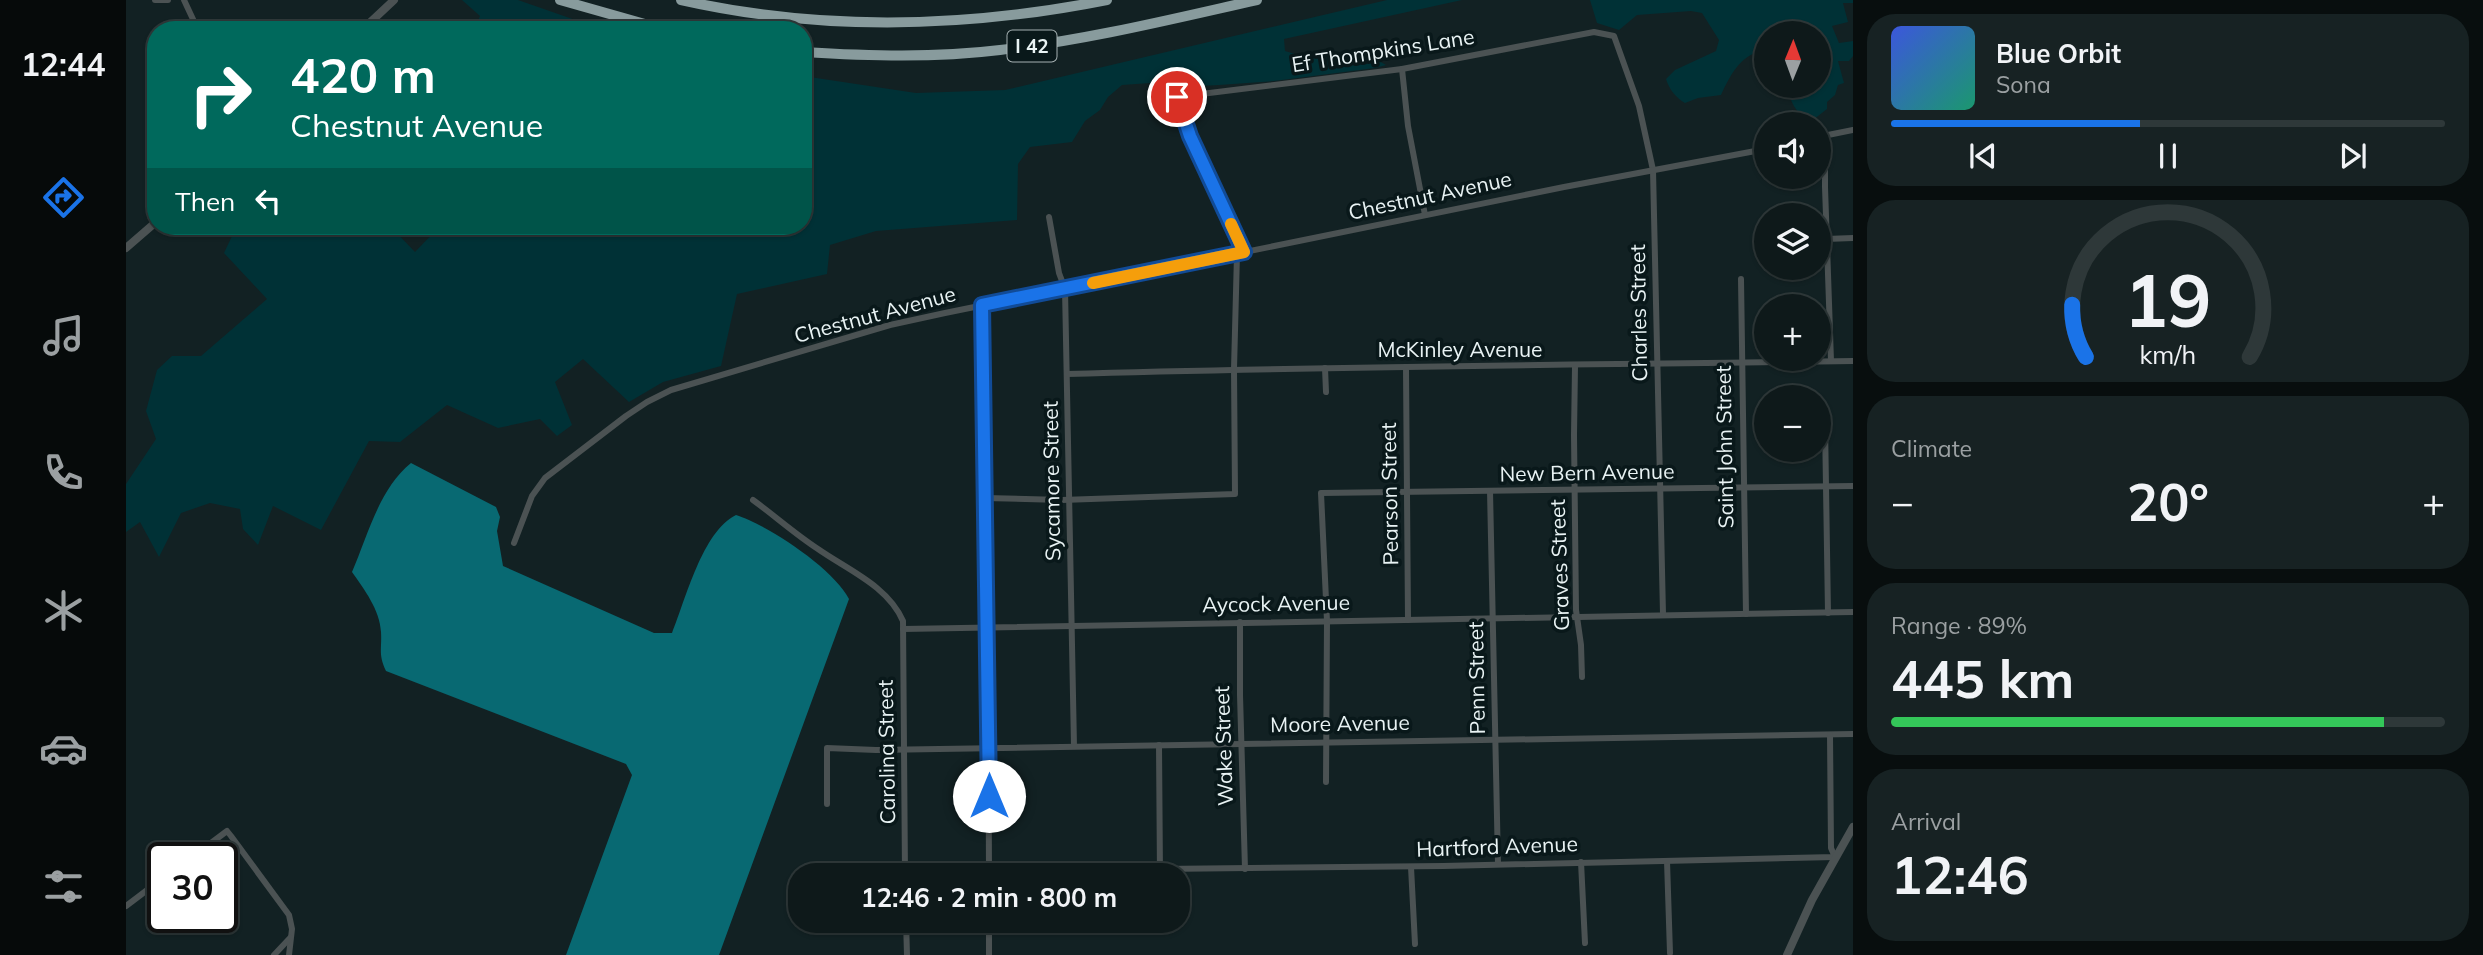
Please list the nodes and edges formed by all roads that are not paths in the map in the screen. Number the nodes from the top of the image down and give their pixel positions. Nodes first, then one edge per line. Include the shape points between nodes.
1 (155, 0) edge
2 (168, 0) edge
3 (184, 0) edge
4 (394, 0) edge
5 (560, 0) edge
6 (681, 0) edge
7 (1107, 0) edge
8 (1257, 0) edge
9 (194, 21) edge
10 (372, 21) edge
11 (634, 21) edge
12 (1594, 32) joint
13 (812, 52) edge
14 (1402, 69) junction
15 (1853, 130) edge
16 (1831, 135) edge
17 (1754, 151) edge
18 (1653, 170) junction
19 (1425, 215) junction
20 (1049, 217) dead end
21 (147, 230) edge
22 (1831, 239) edge
23 (1853, 239) edge
24 (126, 248) edge
25 (1241, 253) junction
26 (1741, 279) dead end
27 (1065, 289) junction
28 (982, 305) junction
29 (1831, 361) edge
30 (1853, 361) edge
31 (1741, 363) junction
32 (1754, 363) edge
33 (1658, 365) junction
34 (1575, 366) junction
35 (1325, 368) junction
36 (1234, 369) junction
37 (1406, 369) junction
38 (1067, 374) junction
39 (1326, 391) dead end
40 (1825, 462) edge
41 (1825, 486) junction
42 (1853, 486) edge
43 (1744, 488) junction
44 (1574, 490) junction
45 (1660, 490) junction
46 (1490, 491) junction
47 (1406, 494) junction
48 (985, 498) junction
49 (753, 499) dead end
50 (1069, 500) junction
51 (514, 543) dead end
52 (1853, 612) edge
53 (1828, 613) junction
54 (1663, 614) junction
55 (1746, 614) junction
56 (1577, 617) junction
57 (1493, 618) junction
58 (1408, 620) junction
59 (1326, 621) junction
60 (1240, 622) junction
61 (1072, 625) junction
62 (988, 626) junction
63 (903, 629) junction
64 (1582, 677) dead end
65 (1853, 734) edge
66 (1830, 735) junction
67 (1495, 739) junction
68 (1325, 742) junction
69 (1241, 743) junction
70 (1159, 745) junction
71 (1074, 746) junction
72 (989, 747) junction
73 (904, 748) junction
74 (1326, 782) dead end
75 (827, 804) dead end
76 (1853, 827) edge
77 (212, 842) edge
78 (237, 842) edge
79 (238, 843) edge
80 (1835, 857) junction
81 (1667, 861) junction
82 (1581, 862) junction
83 (905, 863) edge
84 (989, 863) edge
85 (1160, 863) edge
86 (1498, 864) junction
87 (1411, 867) junction
88 (1245, 869) junction
89 (1190, 871) edge
90 (147, 890) edge
91 (126, 906) edge
92 (906, 933) edge
93 (989, 933) edge
94 (291, 936) junction
95 (1585, 943) dead end
96 (1415, 944) dead end
97 (1670, 953) dead end
98 (274, 955) edge
99 (289, 955) edge
100 (907, 955) edge
101 (989, 955) edge
102 (1787, 955) edge

1 - 2 street
3 - 9 street
4 - 10 street
5 - 11 highway
6 - 7 highway via 779,17 906,23 1011,16
8 - 13 highway, I 42 via 1098,35 999,50 901,55
12 - 14 street, Ef Thompkins Lane
12 - 18 street, Charles Street via 1614,36 1639,106
14 - 19 street
14 - 25 street, Ef Thompkins Lane via 1177,97
15 - 16 street
17 - 18 street, Chestnut Avenue
18 - 19 street, Chestnut Avenue
18 - 33 street, Charles Street
19 - 25 street, Chestnut Avenue
20 - 27 street, Sycamore Street
21 - 24 street
22 - 23 street
25 - 27 street, Chestnut Avenue
25 - 36 street
26 - 31 street, Saint John Street
27 - 28 street, Chestnut Avenue
27 - 38 street, Sycamore Street
28 - 48 street
28 - 51 street, Chestnut Avenue via 890,325 662,393 545,478 529,503
29 - 30 street, McKinley Avenue
31 - 32 street, McKinley Avenue
31 - 33 street, McKinley Avenue
31 - 43 street, Saint John Street
33 - 34 street, McKinley Avenue
33 - 45 street, Charles Street
34 - 37 street, McKinley Avenue
34 - 44 street, Graves Street
35 - 36 street, McKinley Avenue
35 - 37 street, McKinley Avenue
35 - 39 street
36 - 38 street, McKinley Avenue
36 - 50 street via 1236,494
37 - 47 street, Pearson Street
38 - 50 street, Sycamore Street
40 - 41 street
41 - 42 street, New Bern Avenue
41 - 43 street, New Bern Avenue
41 - 53 street
43 - 45 street, New Bern Avenue
43 - 55 street, Saint John Street
44 - 45 street, New Bern Avenue
44 - 46 street, New Bern Avenue
44 - 56 street, Graves Street
45 - 54 street, Charles Street
46 - 47 street, New Bern Avenue
46 - 57 street, Penn Street
47 - 58 street, Pearson Street
47 - 59 street, New Bern Avenue via 1321,494
48 - 50 street
48 - 62 street
49 - 63 street via 815,548 878,589 897,609
50 - 61 street, Sycamore Street
52 - 53 street, Aycock Avenue
53 - 55 street, Aycock Avenue
54 - 55 street, Aycock Avenue
54 - 56 street, Aycock Avenue
56 - 57 street, Aycock Avenue
56 - 64 street, Graves Street
57 - 58 street, Aycock Avenue
57 - 67 street, Penn Street
58 - 59 street, Aycock Avenue
59 - 60 street, Aycock Avenue
59 - 68 street
60 - 61 street, Aycock Avenue
60 - 69 street, Wake Street
61 - 62 street, Aycock Avenue
61 - 71 street, Sycamore Street
62 - 63 street, Aycock Avenue
62 - 72 street
63 - 73 street, Carolina Street
65 - 66 street, Moore Avenue
66 - 67 street, Moore Avenue
66 - 80 street via 1831,848
67 - 68 street, Moore Avenue
67 - 86 street, Penn Street
68 - 69 street, Moore Avenue
68 - 74 street
69 - 70 street, Moore Avenue
69 - 88 street, Wake Street
70 - 71 street, Moore Avenue
70 - 85 street
71 - 72 street, Moore Avenue
72 - 73 street, Moore Avenue
72 - 84 street
73 - 75 street, Moore Avenue via 827,748
73 - 83 street, Carolina Street
76 - 80 street
77 - 78 street via 227,831
79 - 94 street via 289,915
80 - 81 street, Hartford Avenue
80 - 102 street
81 - 82 street, Hartford Avenue
81 - 97 street
82 - 86 street, Hartford Avenue
82 - 95 street
86 - 87 street, Hartford Avenue
87 - 88 street, Hartford Avenue
87 - 96 street
88 - 89 street, Hartford Avenue
90 - 91 street
92 - 100 street
93 - 101 street
94 - 98 street
94 - 99 street

